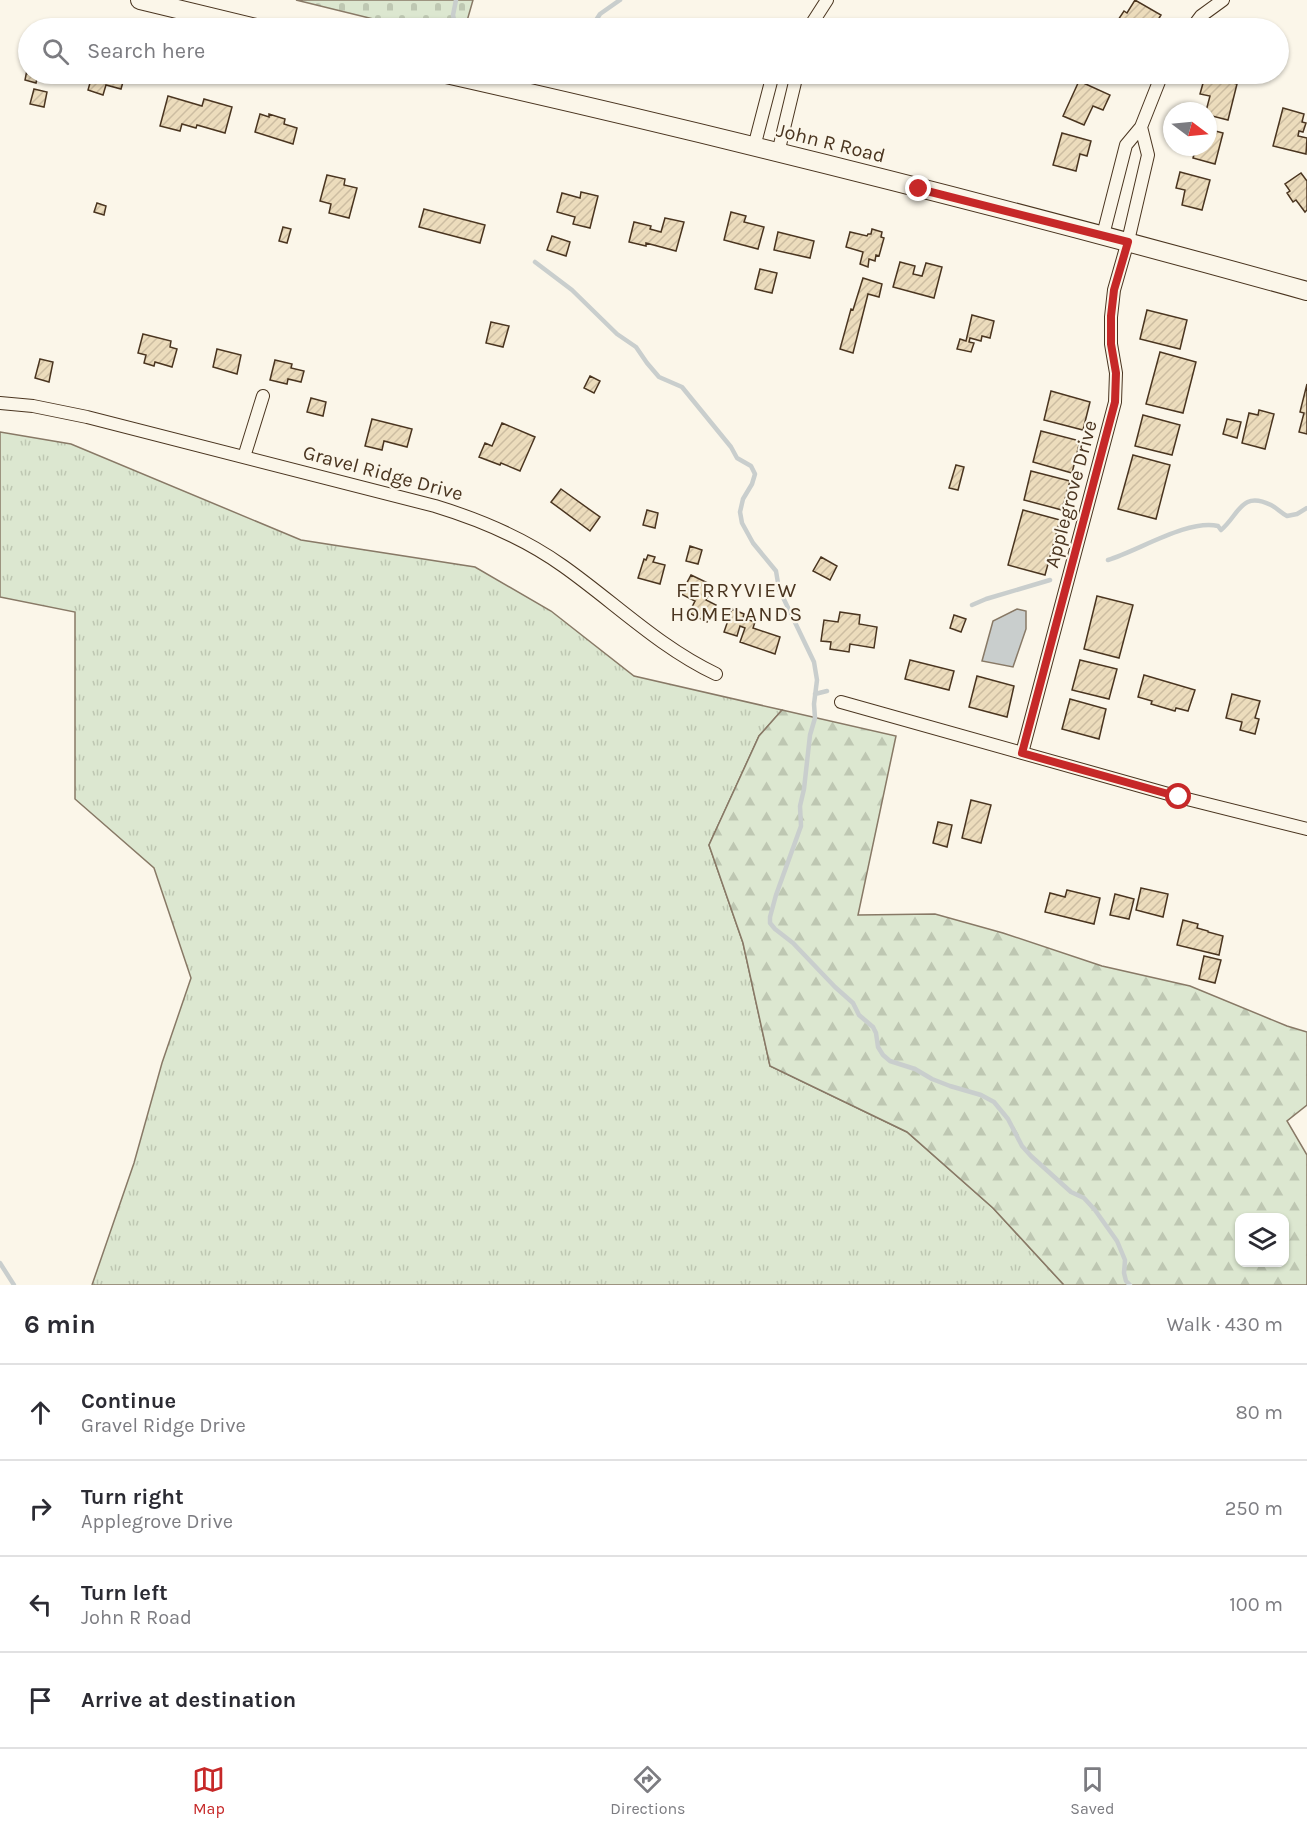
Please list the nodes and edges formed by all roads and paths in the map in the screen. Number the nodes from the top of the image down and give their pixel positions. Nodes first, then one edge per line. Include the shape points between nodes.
1 (140, 0) edge
2 (828, 0) edge
3 (1223, 0) edge
4 (215, 18) edge
5 (816, 18) edge
6 (1200, 18) edge
7 (488, 84) edge
8 (770, 84) edge
9 (794, 84) edge
10 (1158, 84) edge
11 (1141, 127) junction
12 (754, 147) junction
13 (777, 153) junction
14 (1103, 235) junction
15 (1128, 242) junction
16 (1307, 291) edge
17 (263, 396) dead end
18 (0, 403) edge
19 (243, 458) junction
20 (716, 674) dead end
21 (841, 702) dead end
22 (1022, 753) junction
23 (1307, 829) edge

1 - 4 main road
2 - 5 street
3 - 6 street
7 - 12 main road, John R Road
8 - 12 street
9 - 13 street
10 - 11 street
11 - 14 street via 1126,145
11 - 15 street, Applegrove Drive via 1148,155
12 - 13 main road, John R Road
13 - 14 main road, John R Road
14 - 15 main road, John R Road
15 - 16 main road, John R Road
15 - 22 street, Applegrove Drive via 1111,316 1115,402
17 - 19 street
18 - 19 street, Gravel Ridge Drive via 69,412
19 - 20 street, Gravel Ridge Drive via 435,506 489,525 563,566 676,653
21 - 22 street
22 - 23 street

